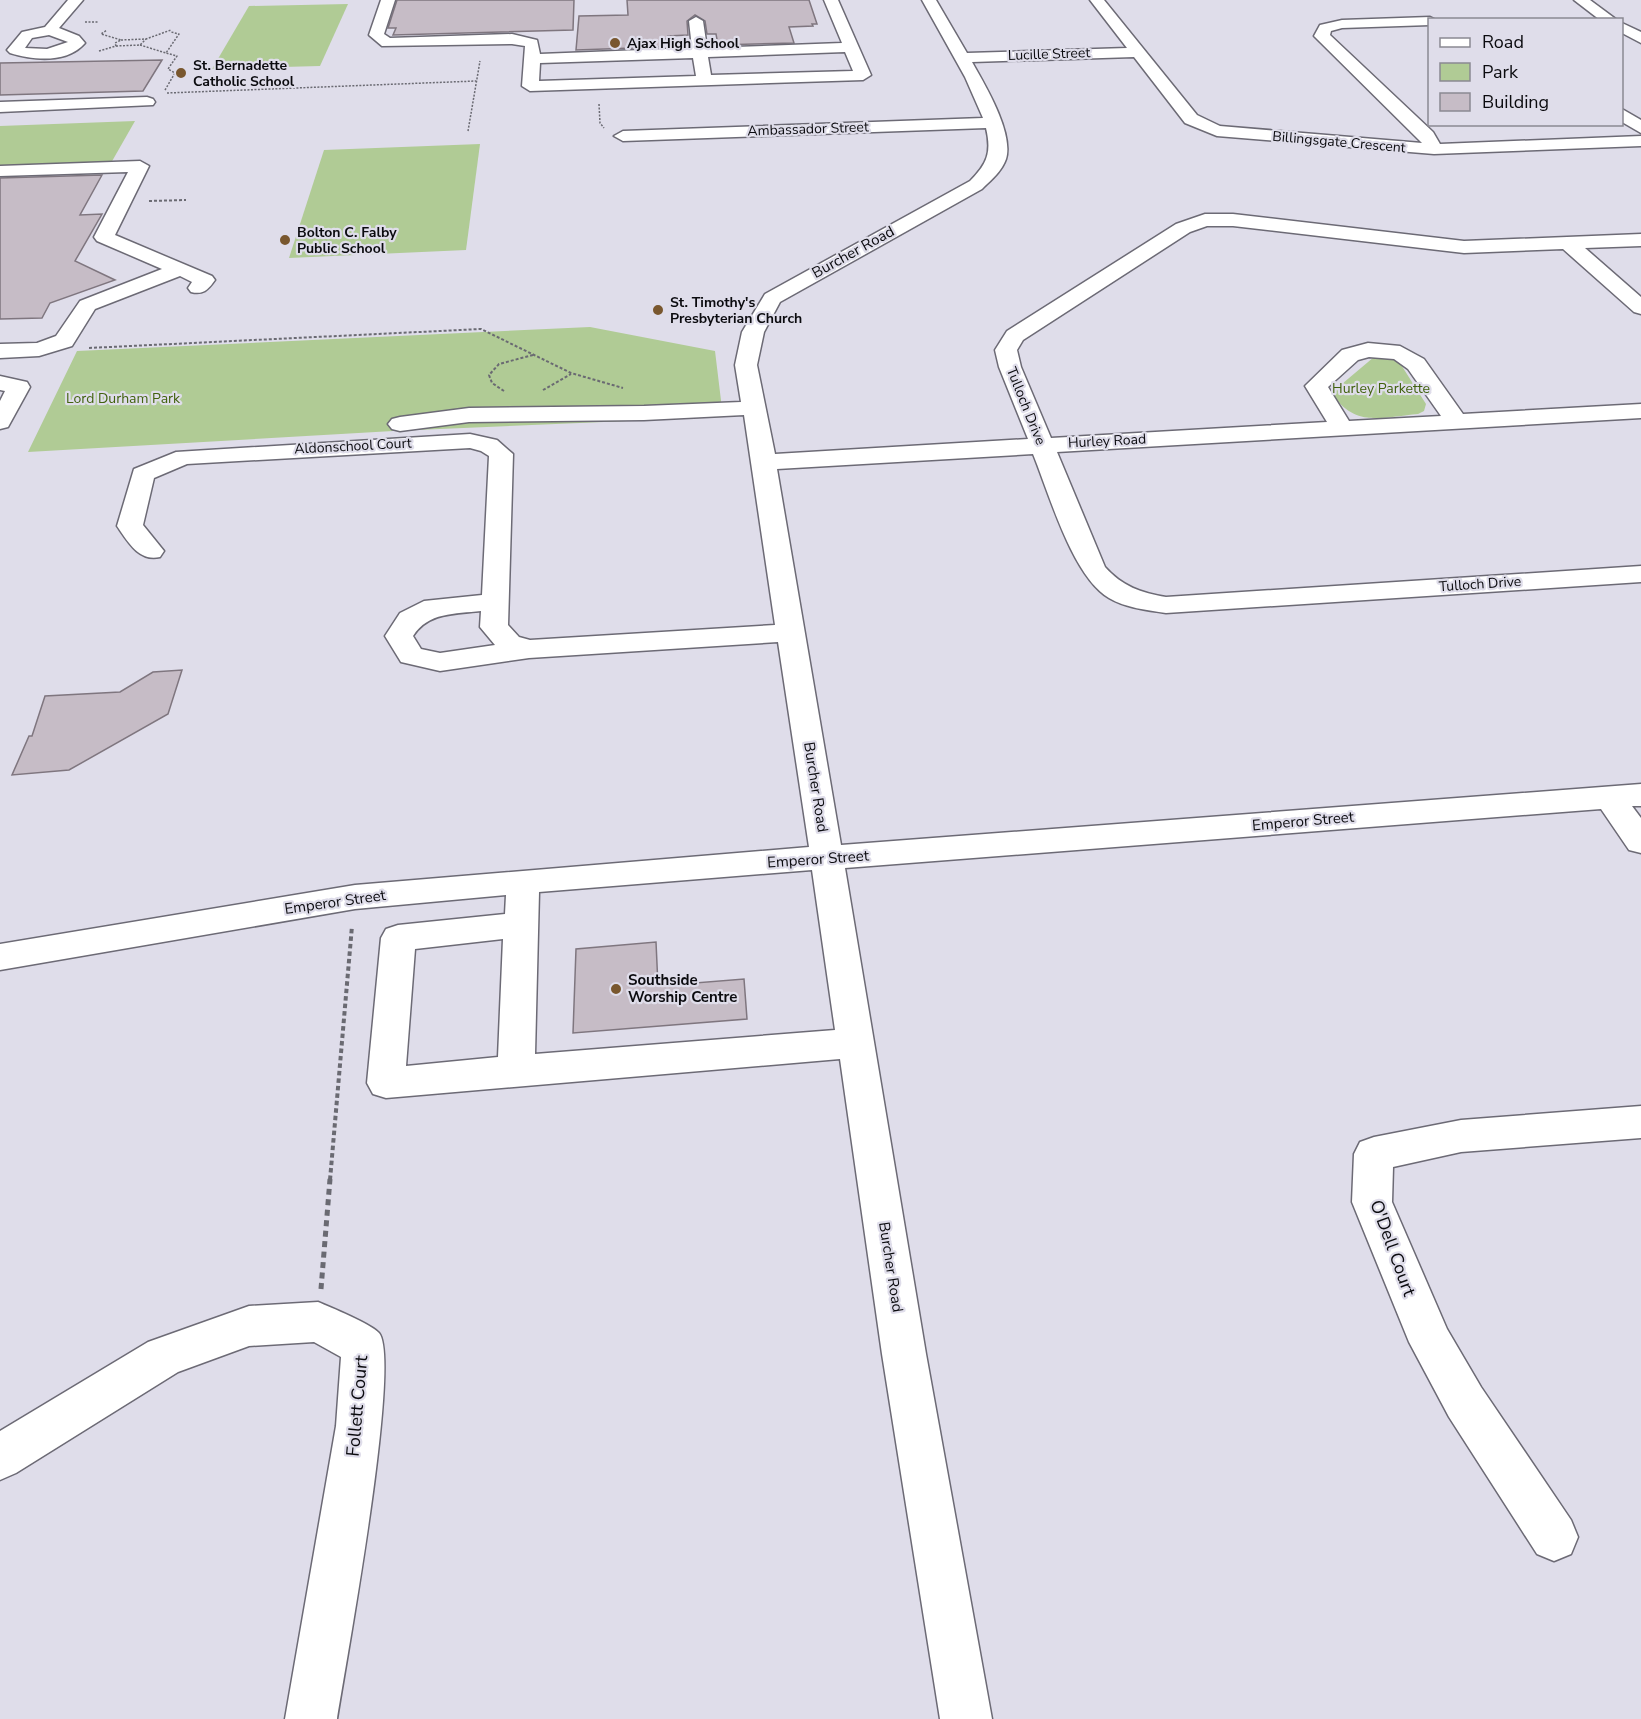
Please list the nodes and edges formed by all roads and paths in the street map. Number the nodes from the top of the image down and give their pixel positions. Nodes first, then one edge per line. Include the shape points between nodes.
1 (76, 0) edge
2 (388, 0) edge
3 (831, 0) edge
4 (929, 0) edge
5 (1097, 0) edge
6 (1581, 0) edge
7 (1607, 18) edge
8 (696, 21) dead end
9 (1428, 21) edge
10 (1623, 28) edge
11 (50, 30) junction
12 (805, 34) dead end
13 (27, 35) junction
14 (1641, 38) edge
15 (146, 39) junction
16 (121, 40) dead end
17 (848, 40) junction
18 (0, 45) edge
19 (140, 45) junction
20 (116, 46) dead end
21 (1137, 51) junction
22 (166, 53) junction
23 (700, 53) junction
24 (533, 58) junction
25 (961, 58) junction
26 (480, 59) dead end
27 (704, 80) junction
28 (476, 81) junction
29 (599, 83) junction
30 (147, 102) dead end
31 (0, 107) edge
32 (1623, 115) edge
33 (993, 123) junction
34 (1641, 128) edge
35 (468, 131) dead end
36 (624, 136) joint
37 (1641, 141) edge
38 (1434, 149) junction
39 (0, 171) edge
40 (186, 200) dead end
41 (122, 202) junction
42 (1641, 240) edge
43 (1569, 244) junction
44 (180, 269) junction
45 (198, 288) dead end
46 (1641, 308) edge
47 (64, 341) junction
48 (0, 351) edge
49 (533, 355) junction
50 (571, 373) junction
51 (0, 383) edge
52 (625, 388) dead end
53 (512, 392) dead end
54 (538, 393) dead end
55 (753, 408) junction
56 (1641, 411) edge
57 (1456, 421) junction
58 (0, 422) edge
59 (1341, 428) junction
60 (1041, 445) junction
61 (316, 448) junction
62 (764, 462) junction
63 (151, 551) dead end
64 (1641, 574) edge
65 (495, 602) junction
66 (789, 633) junction
67 (529, 649) junction
68 (1641, 795) edge
69 (1609, 797) junction
70 (1641, 842) edge
71 (827, 857) junction
72 (522, 881) junction
73 (355, 897) junction
74 (520, 925) junction
75 (0, 957) edge
76 (856, 1043) junction
77 (516, 1071) junction
78 (1641, 1122) edge
79 (318, 1322) junction
80 (0, 1457) edge
81 (1554, 1537) dead end
82 (311, 1719) edge
83 (966, 1719) edge

1 - 11 street
2 - 24 street via 376,35 387,43 512,39 532,43
3 - 17 street
4 - 25 street, Burcher Road
5 - 21 street, Billingsgate Crescent
6 - 7 street
8 - 23 street
9 - 38 street via 1342,24 1325,28 1322,36 1427,136
10 - 14 street
11 - 13 street
11 - 13 street via 77,43 66,51 45,55 15,50
12 - 17 street
13 - 18 street
15 - 16 path
15 - 19 path
15 - 22 path via 171,31 179,34
17 - 23 street
17 - 27 street via 863,75
19 - 20 path
19 - 22 path
21 - 25 street, Lucille Street
21 - 38 street, Billingsgate Crescent via 1198,125 1236,133
22 - 28 path via 177,56 168,69 175,73 163,93
23 - 24 street
23 - 27 street
24 - 29 street via 530,86
25 - 33 street, Burcher Road
26 - 28 path
27 - 29 street
28 - 35 path
29 - 36 path via 600,123 605,130
30 - 31 street
32 - 34 street
33 - 36 street, Ambassador Street
33 - 55 street, Burcher Road via 998,135 998,157 976,184 772,298 753,333 746,365
37 - 38 street, Billingsgate Crescent
39 - 41 street via 140,166
40 - 41 path
41 - 44 street via 104,237
42 - 43 street, Tulloch Drive
43 - 46 street
43 - 60 street, Tulloch Drive via 1464,247 1233,220 1205,220 1183,228 1015,336 1006,350 1010,367
44 - 45 street via 205,280
44 - 47 street via 87,305
47 - 48 street via 39,349
47 - 49 path via 72,349 481,329
49 - 50 path
49 - 53 path via 500,364 489,375 492,383
50 - 52 path
50 - 54 path
51 - 58 street via 19,387
55 - 61 street via 469,415 323,432
55 - 62 street, Burcher Road
56 - 57 street, Hurley Road
57 - 59 street, Hurley Road
57 - 59 street via 1416,364 1400,353 1368,350 1350,355 1316,386
59 - 60 street, Hurley Road
60 - 62 street, Hurley Road
60 - 64 street, Tulloch Drive via 1093,569 1104,583 1126,598 1166,605
61 - 63 street, Aldonschool Court via 185,457 143,474 130,526
61 - 65 street, Aldonschool Court via 470,441 489,445 501,454
62 - 66 street, Burcher Road
65 - 67 street, Aldonschool Court via 494,627 509,643
65 - 67 street, Aldonschool Court via 434,607 410,619 399,636 411,656 440,662
66 - 67 street, Aldonschool Court
66 - 71 street, Burcher Road
68 - 69 street, Emperor Street
69 - 70 street
69 - 71 street, Emperor Street
71 - 72 street, Emperor Street
71 - 76 street, Burcher Road
72 - 73 street, Emperor Street
72 - 74 street
73 - 75 street, Emperor Street
73 - 79 path
74 - 77 street
74 - 77 street via 398,938 386,1083
76 - 77 street
76 - 83 street, Burcher Road
78 - 81 street, O'Dell Court via 1461,1136 1374,1154 1372,1202 1431,1342 1465,1402
79 - 80 street via 249,1326 164,1357
79 - 82 street, Follett Court via 363,1347 359,1426

